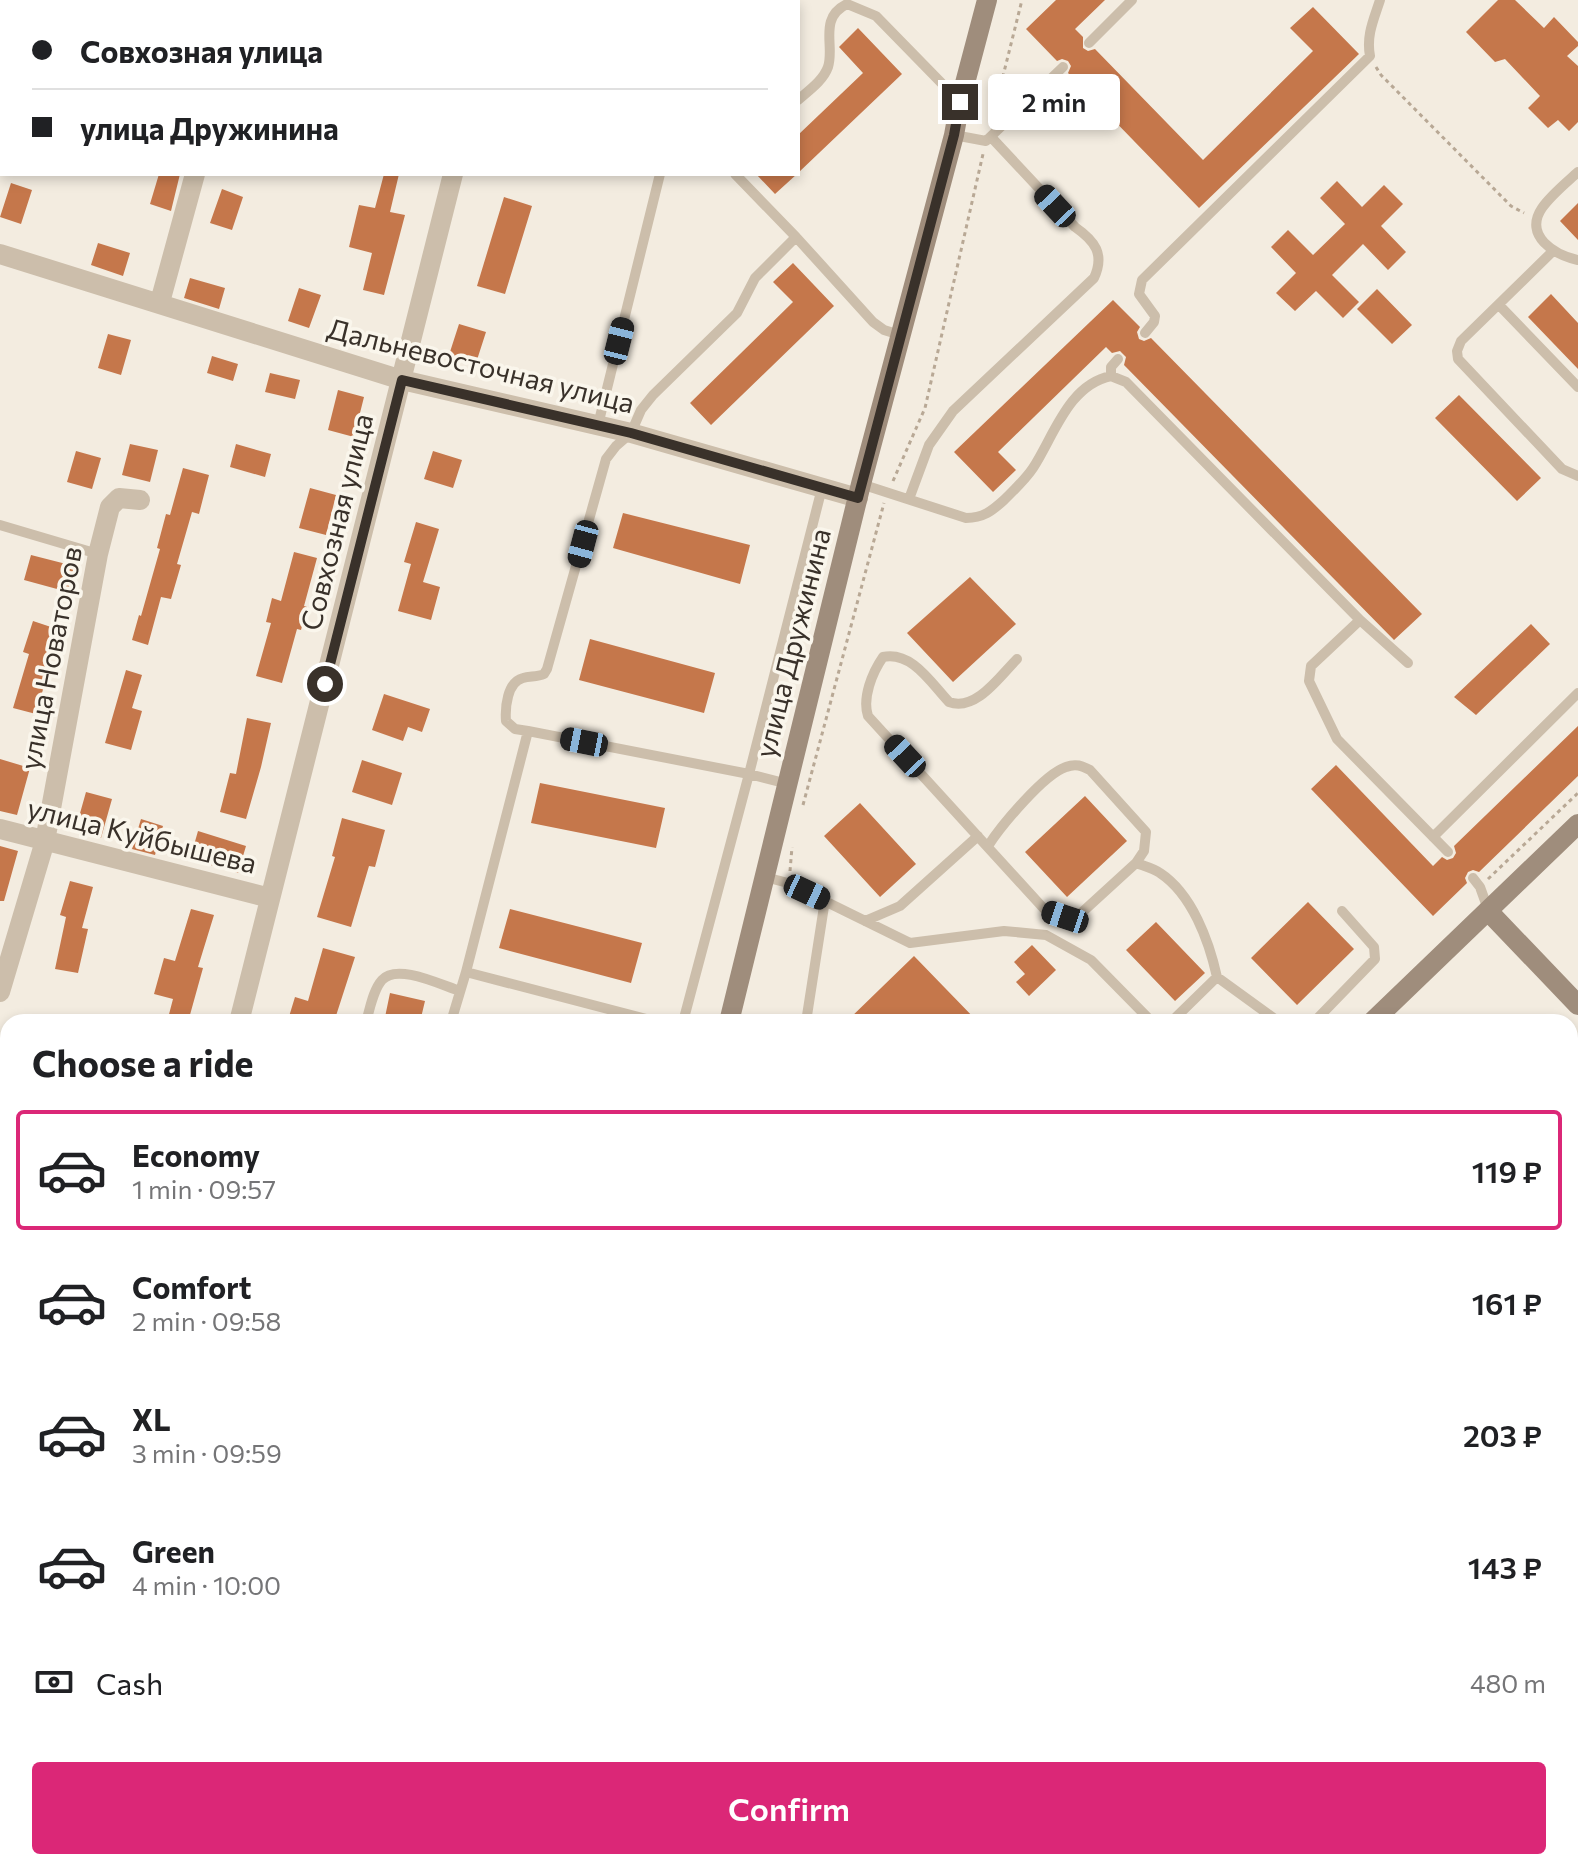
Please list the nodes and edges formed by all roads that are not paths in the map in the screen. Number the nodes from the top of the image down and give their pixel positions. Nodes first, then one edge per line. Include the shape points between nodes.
1 (987, 0) edge
2 (1132, 0) edge
3 (1380, 0) edge
4 (1089, 43) dead end
5 (1063, 67) dead end
6 (800, 98) edge
7 (960, 102) junction
8 (954, 135) junction
9 (989, 139) junction
10 (1578, 172) edge
11 (194, 176) edge
12 (453, 176) edge
13 (660, 176) edge
14 (737, 176) edge
15 (796, 237) junction
16 (1552, 252) junction
17 (0, 254) edge
18 (1578, 260) edge
19 (160, 302) junction
20 (1499, 305) junction
21 (1145, 333) dead end
22 (900, 335) junction
23 (1118, 359) dead end
24 (1111, 376) junction
25 (402, 380) junction
26 (1578, 387) edge
27 (598, 425) junction
28 (631, 433) junction
29 (1578, 476) edge
30 (822, 488) junction
31 (860, 491) junction
32 (909, 499) junction
33 (140, 500) dead end
34 (0, 525) edge
35 (98, 554) junction
36 (1360, 620) junction
37 (1017, 659) dead end
38 (1408, 663) dead end
39 (1578, 693) edge
40 (528, 731) junction
41 (749, 774) junction
42 (788, 784) junction
43 (1578, 824) edge
44 (0, 829) edge
45 (978, 836) junction
46 (1433, 837) junction
47 (45, 841) junction
48 (988, 846) junction
49 (1448, 852) dead end
50 (1136, 863) junction
51 (765, 877) junction
52 (1473, 878) dead end
53 (270, 898) junction
54 (825, 900) junction
55 (1342, 911) dead end
56 (1489, 912) junction
57 (865, 921) junction
58 (466, 972) junction
59 (1217, 977) junction
60 (460, 991) junction
61 (0, 992) edge
62 (1578, 1005) edge
63 (241, 1014) edge
64 (369, 1014) edge
65 (453, 1014) edge
66 (627, 1014) edge
67 (685, 1014) edge
68 (731, 1014) edge
69 (807, 1014) edge
70 (1144, 1014) edge
71 (1179, 1014) edge
72 (1268, 1014) edge
73 (1322, 1014) edge
74 (1381, 1014) edge

1 - 7 main road, улица Дружинина
2 - 4 lane
3 - 21 lane via 1371,26 1370,56 1142,280 1139,294 1155,316
5 - 9 lane
6 - 7 lane via 829,65 827,33 847,4 876,16
7 - 8 main road, улица Дружинина
8 - 9 lane
8 - 22 main road, улица Дружинина
9 - 32 lane via 1091,238 1099,267 1094,278 953,411 929,445
10 - 16 lane via 1544,206 1537,221 1541,240
11 - 19 street
12 - 25 street, Совхозная улица
13 - 27 lane
14 - 15 lane
15 - 22 lane via 873,322
15 - 28 lane via 755,278 737,313 653,395
16 - 18 lane
16 - 20 lane
17 - 19 street, Дальневосточная улица
19 - 25 street, Дальневосточная улица
20 - 26 lane
20 - 29 lane via 1461,341 1458,359 1562,469
22 - 31 main road, улица Дружинина
23 - 24 lane
24 - 32 lane via 1083,391 1057,422 1025,480 988,513 966,518
24 - 36 lane via 1126,382
25 - 27 street, Дальневосточная улица
25 - 53 street, Совхозная улица
27 - 28 street, Дальневосточная улица
28 - 30 street, Дальневосточная улица
28 - 40 lane via 606,459 547,669 512,685 506,721
30 - 31 street, Дальневосточная улица
30 - 41 lane
31 - 32 lane
31 - 42 main road, улица Дружинина
33 - 35 street, улица Новаторов via 119,498 110,507
34 - 35 lane
35 - 47 street, улица Новаторов
36 - 38 lane
36 - 46 lane via 1311,666 1309,681 1337,739
37 - 45 lane via 979,697 956,704 914,664 893,655 883,657 867,700 868,716
39 - 46 lane
40 - 41 lane
40 - 58 lane
41 - 42 lane
41 - 67 lane
42 - 51 main road, улица Дружинина
43 - 56 main road
44 - 47 street, улица Куйбышева
45 - 48 lane
45 - 57 lane via 900,906
46 - 49 lane
47 - 53 street, улица Куйбышева
47 - 61 street, улица Новаторов
48 - 50 lane via 1046,911 1065,917 1078,916
48 - 50 lane via 1054,774 1079,765 1090,770 1146,832
50 - 59 lane via 1159,872 1184,899 1209,945
51 - 54 lane
51 - 68 main road, улица Дружинина
52 - 56 lane
53 - 63 street, Совхозная улица
54 - 57 lane
54 - 69 lane
55 - 73 lane via 1374,947 1375,959
56 - 62 main road
56 - 74 main road
57 - 70 lane via 910,943 1004,931 1046,935 1091,960
58 - 60 lane
58 - 66 lane
59 - 71 lane
59 - 72 lane
60 - 64 lane via 403,973 390,975 381,981
60 - 65 lane

